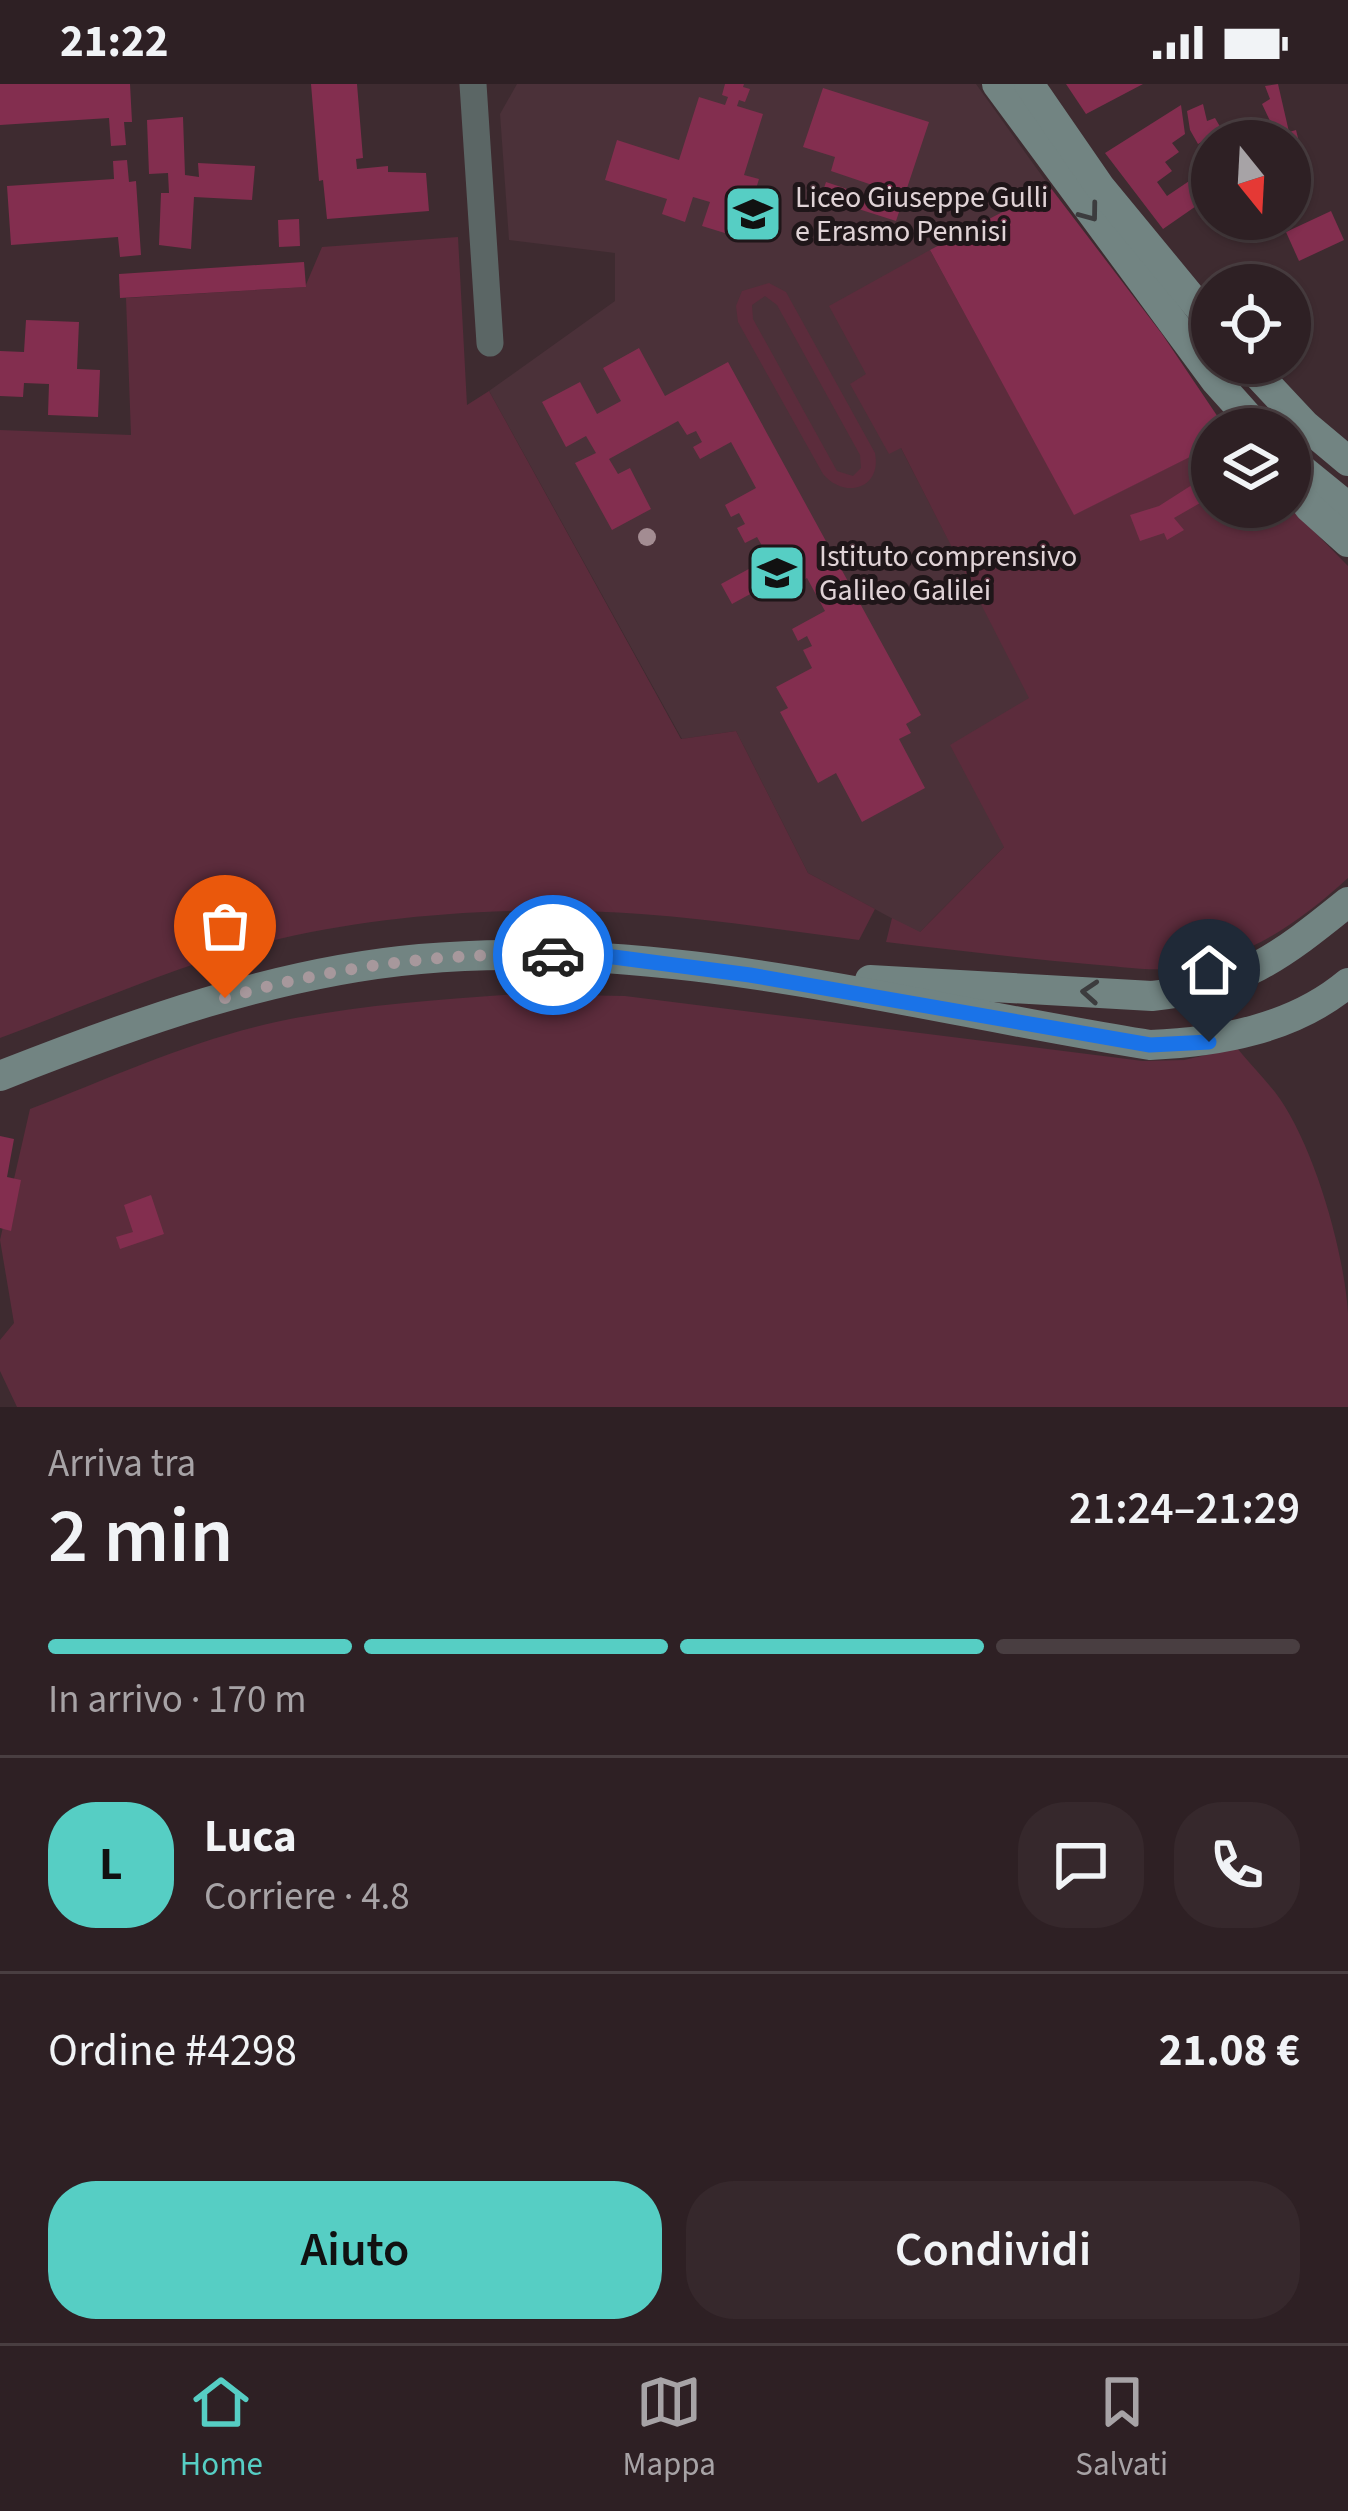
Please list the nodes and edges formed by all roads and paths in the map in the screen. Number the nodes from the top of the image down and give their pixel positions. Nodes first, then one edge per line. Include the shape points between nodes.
1 (473, 84) edge
2 (997, 84) edge
3 (1029, 84) edge
4 (1191, 298) edge
5 (490, 343) dead end
6 (1266, 384) edge
7 (1238, 408) edge
8 (1348, 461) edge
9 (1311, 477) edge
10 (1348, 507) edge
11 (1311, 509) edge
12 (1348, 542) edge
13 (1348, 902) edge
14 (750, 975) junction
15 (1348, 983) edge
16 (0, 1076) edge

1 - 5 street
2 -> 7 street
3 - 4 street
6 - 8 street
9 - 10 street
11 - 12 street
13 -> 14 street via 1288,951 1198,992
14 - 15 street via 1150,1045 1209,1042 1270,1026
14 - 16 street via 606,956 417,959 290,979

